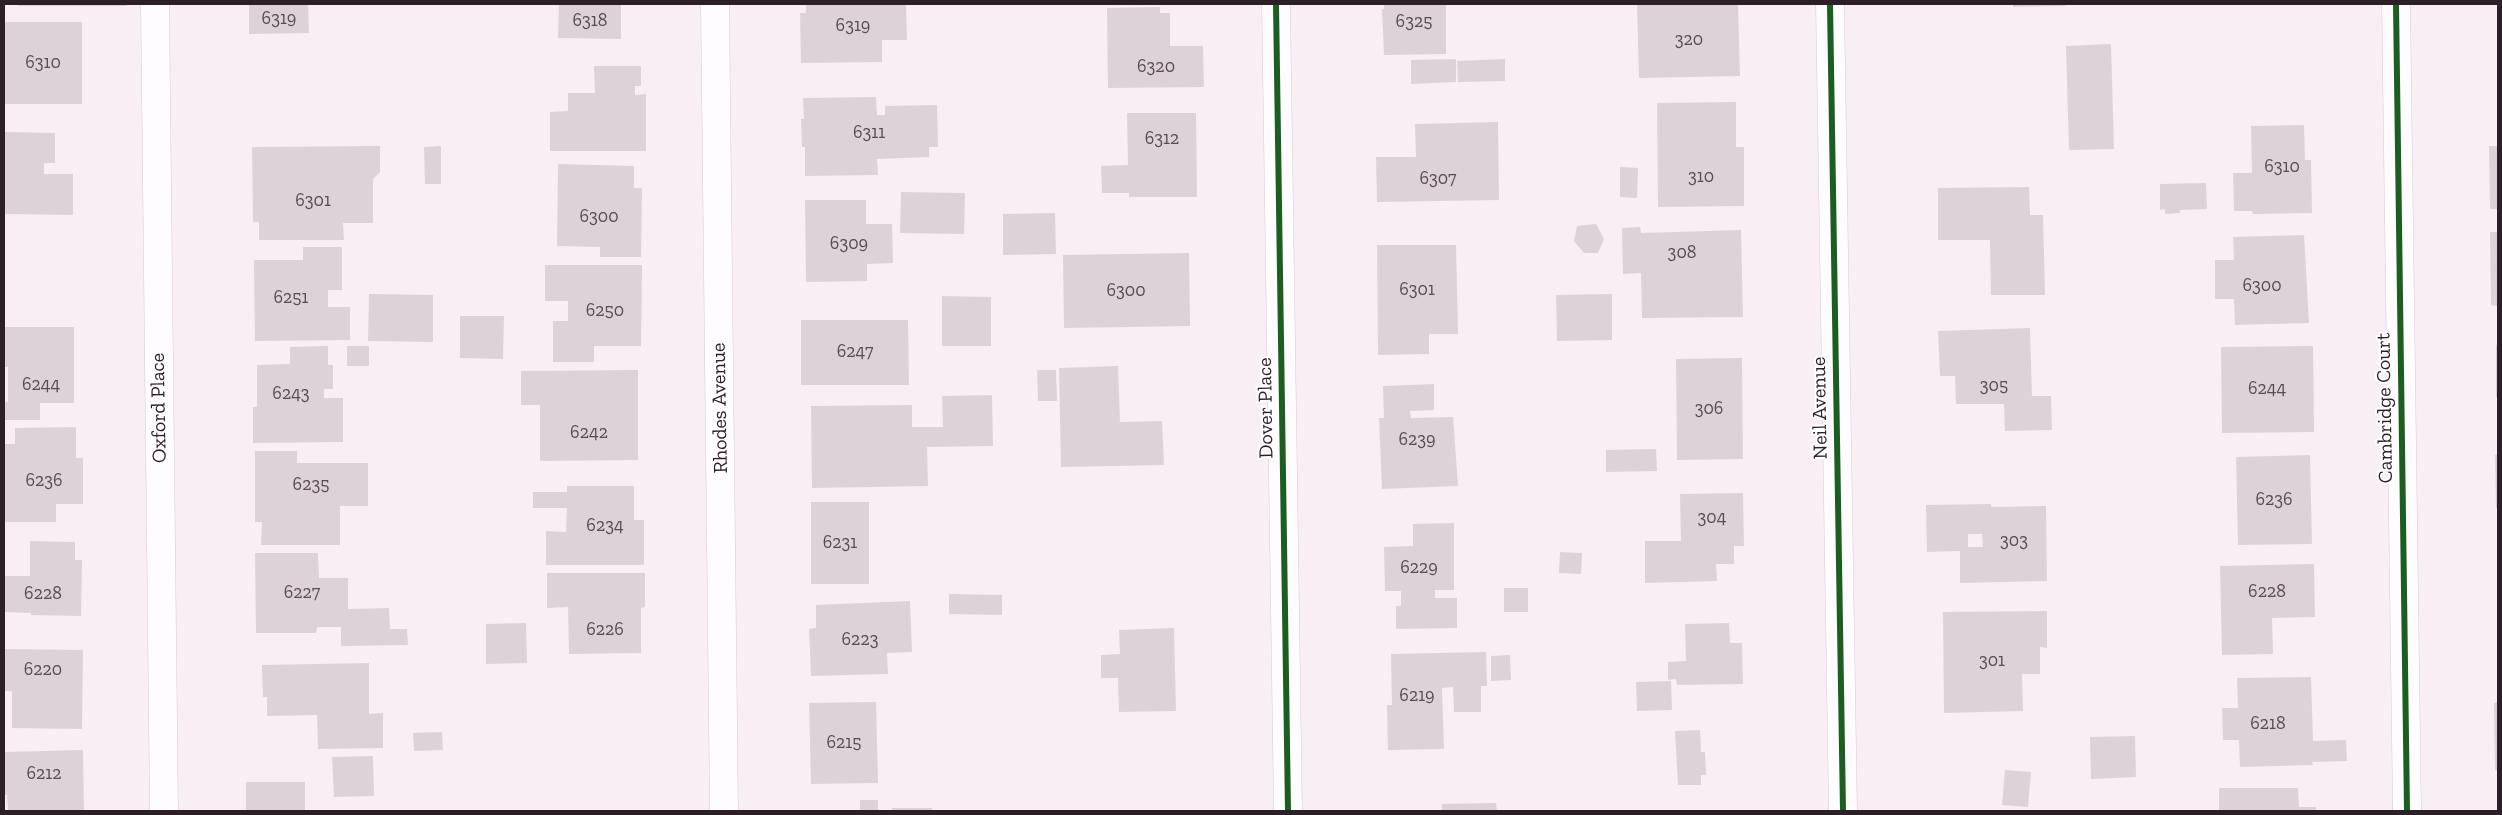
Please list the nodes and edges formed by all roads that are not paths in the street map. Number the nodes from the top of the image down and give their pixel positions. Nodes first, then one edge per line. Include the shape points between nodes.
1 (155, 4) edge
2 (715, 4) edge
3 (1276, 4) edge
4 (1830, 4) edge
5 (2396, 4) edge
6 (164, 811) edge
7 (724, 811) edge
8 (1288, 811) edge
9 (1843, 811) edge
10 (2407, 811) edge

1 - 6 street, Oxford Place
2 - 7 street, Rhodes Avenue
3 - 8 street, Dover Place
4 - 9 street, Neil Avenue
5 - 10 street, Cambridge Court

